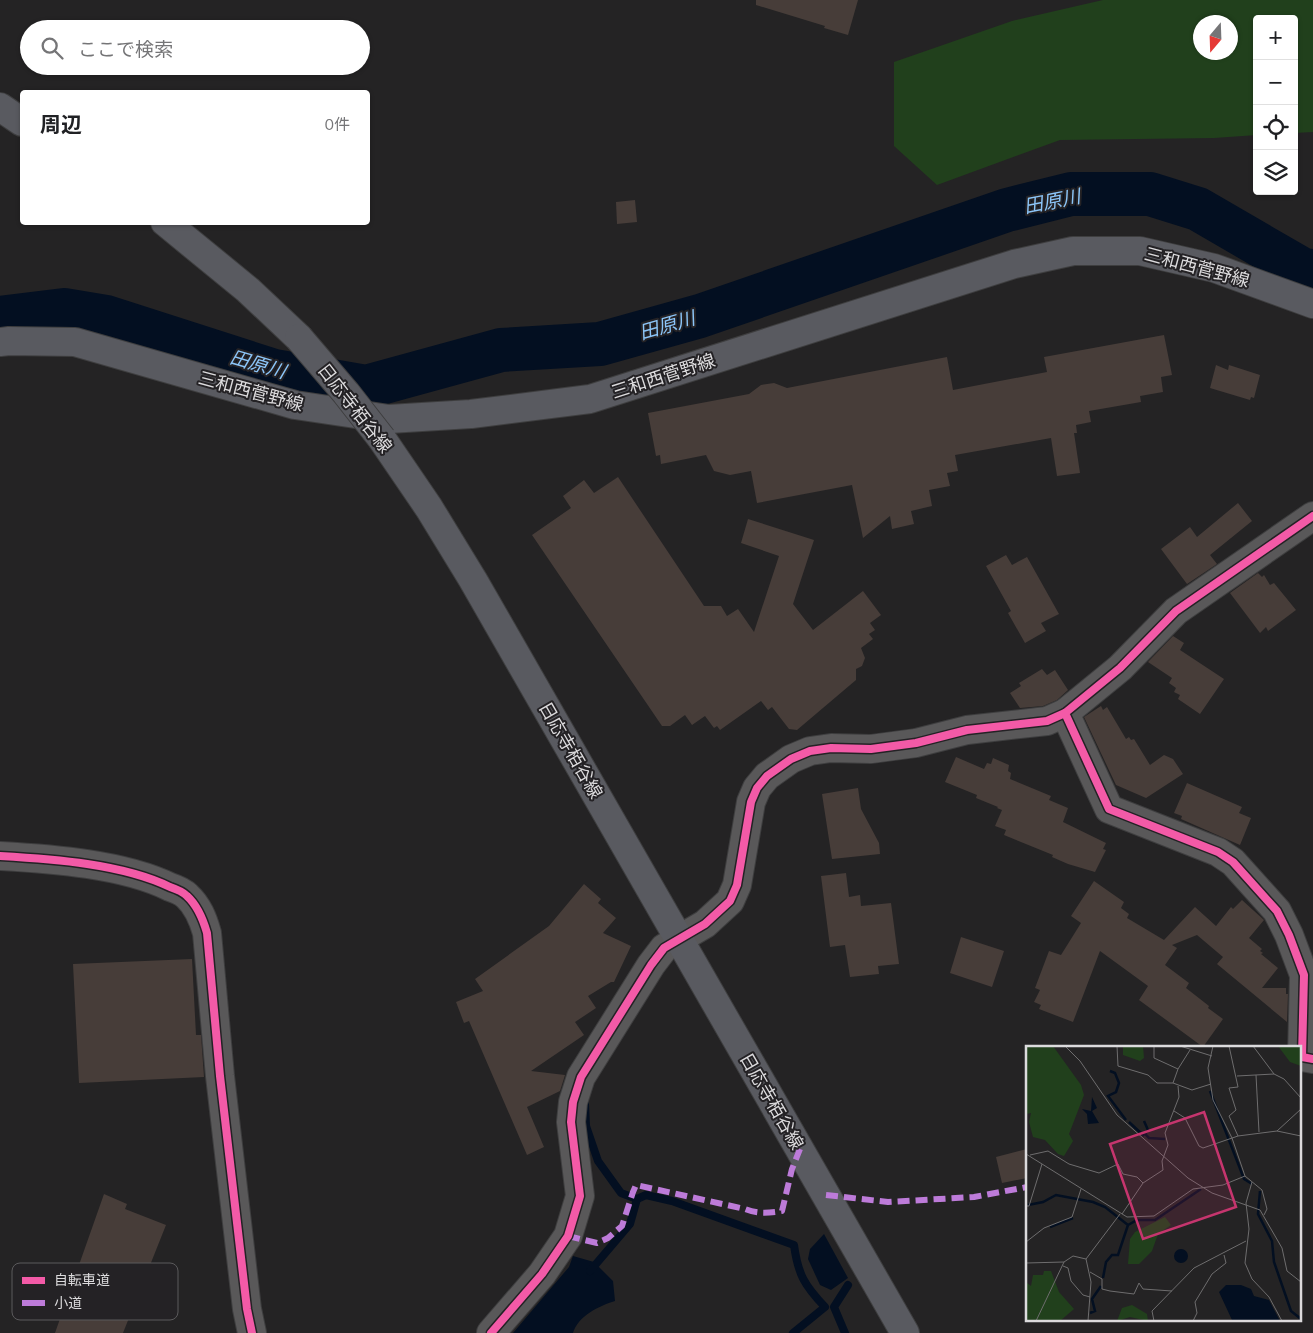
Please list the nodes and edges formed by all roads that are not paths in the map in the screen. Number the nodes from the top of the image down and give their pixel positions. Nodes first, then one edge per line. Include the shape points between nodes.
1 (0, 107) edge
2 (20, 121) edge
3 (169, 225) edge
4 (1313, 304) edge
5 (0, 342) edge
6 (1313, 516) edge
7 (1065, 713) junction
8 (0, 856) edge
9 (679, 938) junction
10 (1313, 1058) edge
11 (252, 1333) edge
12 (491, 1333) edge
13 (905, 1333) edge

1 - 2 main road
3 - 9 main road, 日応寺栢谷線, bridge via 248,290 299,338 382,439 473,580
4 - 5 main road, 三和西菅野線 via 1214,268 1140,251 1073,251 1014,264 590,399 471,414 389,419 295,405 75,342
6 - 7 street via 1176,611 1120,668
7 - 9 street via 1047,721 968,730 916,743 871,749 831,748 791,758 767,776 751,802 737,885 730,901 705,924
7 - 10 street via 1109,809 1218,852 1233,862 1277,911 1290,935 1304,975 1302,1057
8 - 11 street via 112,868 160,882 187,895 201,914 207,933
9 - 12 street via 664,948 651,964 581,1077 571,1122 580,1196 568,1236 542,1274
9 - 13 main road, 日応寺栢谷線

